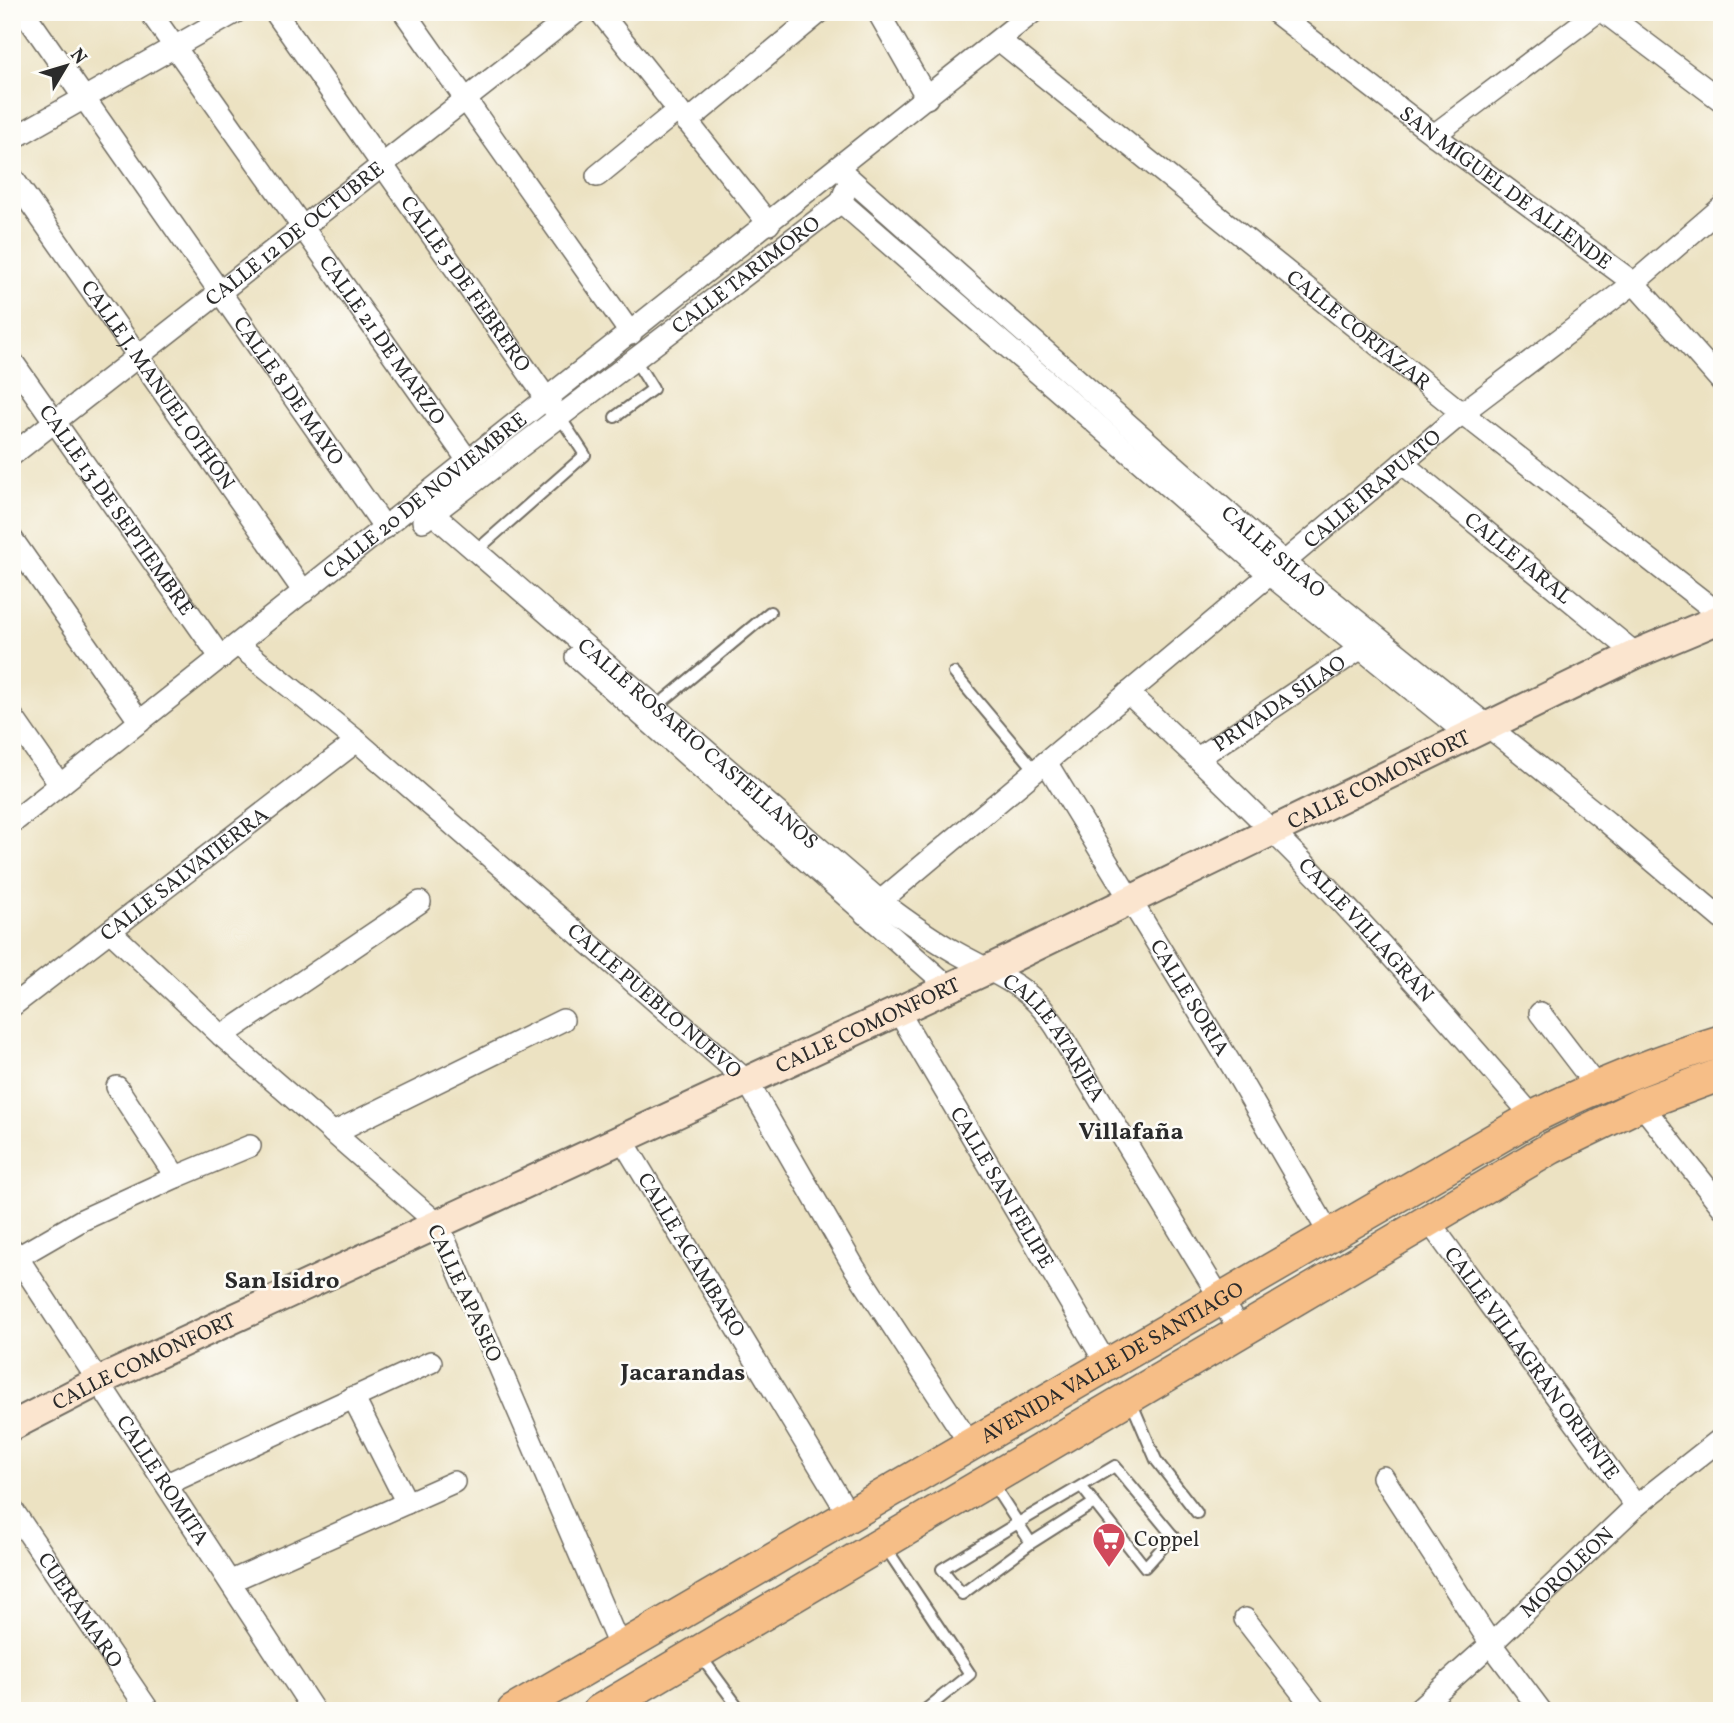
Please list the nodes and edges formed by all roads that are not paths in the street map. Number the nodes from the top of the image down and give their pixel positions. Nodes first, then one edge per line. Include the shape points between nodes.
1 (24, 12) edge
2 (150, 12) edge
3 (236, 12) edge
4 (275, 12) edge
5 (404, 12) edge
6 (578, 12) edge
7 (600, 12) edge
8 (820, 12) edge
9 (878, 12) edge
10 (1033, 12) edge
11 (1275, 12) edge
12 (1597, 12) edge
13 (1604, 12) edge
14 (999, 40) junction
15 (174, 47) junction
16 (85, 98) junction
17 (927, 98) junction
18 (466, 100) junction
19 (1722, 101) edge
20 (683, 116) junction
21 (1434, 135) junction
22 (12, 139) edge
23 (383, 164) junction
24 (839, 169) junction
25 (597, 176) dead end
26 (12, 177) edge
27 (841, 202) junction
28 (1722, 207) edge
29 (769, 224) junction
30 (302, 227) junction
31 (1634, 283) junction
32 (220, 292) junction
33 (631, 334) junction
34 (138, 356) junction
35 (12, 360) edge
36 (635, 360) junction
37 (1722, 382) edge
38 (546, 399) junction
39 (1462, 412) junction
40 (560, 417) junction
41 (615, 417) dead end
42 (55, 421) junction
43 (12, 455) edge
44 (469, 462) junction
45 (1402, 463) junction
46 (422, 511) junction
47 (385, 528) junction
48 (12, 539) edge
49 (476, 551) junction
50 (1277, 568) junction
51 (304, 592) junction
52 (770, 612) dead end
53 (1722, 617) edge
54 (1361, 648) junction
55 (230, 651) junction
56 (1636, 654) junction
57 (954, 673) dead end
58 (1128, 693) junction
59 (656, 707) junction
60 (12, 716) edge
61 (140, 722) junction
62 (1479, 731) junction
63 (356, 741) junction
64 (1198, 758) junction
65 (1041, 766) junction
66 (60, 785) junction
67 (12, 823) edge
68 (1273, 832) junction
69 (1132, 900) junction
70 (420, 902) dead end
71 (873, 907) junction
72 (1722, 919) edge
73 (110, 931) junction
74 (989, 969) junction
75 (949, 988) junction
76 (12, 1006) edge
77 (898, 1011) junction
78 (1540, 1013) dead end
79 (563, 1020) dead end
80 (222, 1036) junction
81 (1722, 1041) edge
82 (1722, 1074) edge
83 (747, 1081) junction
84 (1596, 1086) junction
85 (117, 1087) dead end
86 (1641, 1104) junction
87 (1533, 1117) junction
88 (333, 1133) junction
89 (622, 1139) junction
90 (250, 1146) dead end
91 (176, 1177) junction
92 (1722, 1207) edge
93 (1428, 1220) junction
94 (438, 1224) junction
95 (1329, 1235) junction
96 (15, 1253) edge
97 (1221, 1298) junction
98 (1241, 1331) junction
99 (431, 1362) dead end
100 (1107, 1364) junction
101 (99, 1381) junction
102 (1129, 1397) junction
103 (354, 1398) junction
104 (12, 1426) edge
105 (1722, 1438) edge
106 (970, 1444) junction
107 (1383, 1477) dead end
108 (989, 1480) junction
109 (453, 1482) dead end
110 (167, 1483) junction
111 (1081, 1486) junction
112 (407, 1503) junction
113 (1094, 1503) junction
114 (1636, 1506) junction
115 (12, 1509) edge
116 (1197, 1513) dead end
117 (849, 1515) junction
118 (1018, 1523) junction
119 (882, 1543) junction
120 (1031, 1543) junction
121 (231, 1581) junction
122 (1245, 1619) dead end
123 (1491, 1644) junction
124 (620, 1648) junction
125 (697, 1653) junction
126 (149, 1711) edge
127 (314, 1711) edge
128 (513, 1711) edge
129 (599, 1711) edge
130 (741, 1711) edge
131 (924, 1711) edge
132 (1316, 1711) edge
133 (1416, 1711) edge
134 (1541, 1711) edge

1 - 16 street, CALLE 8 DE MAYO
2 - 15 street, CALLE 21 DE MARZO
3 - 15 street
4 - 23 street, CALLE 5 DE FEBRERO
5 - 18 street
6 - 18 street, CALLE 12 DE OCTUBRE
7 - 20 street
8 - 20 street
9 - 17 street
10 - 14 street
11 - 21 street, SAN MIGUEL DE ALLENDE
12 - 21 street
13 - 19 street
14 - 17 street
14 - 39 street, CALLE CORTÁZAR
15 - 16 street
15 - 30 street, CALLE 21 DE MARZO
16 - 22 street
16 - 32 street, CALLE 8 DE MAYO
17 - 24 street
18 - 23 street, CALLE 12 DE OCTUBRE
18 - 33 street
20 - 25 street
20 - 29 street
21 - 31 street, SAN MIGUEL DE ALLENDE
23 - 30 street, CALLE 12 DE OCTUBRE
23 - 38 street, CALLE 5 DE FEBRERO
24 - 27 street, CALLE TARIMORO via 845,182
24 - 29 street, CALLE 20 DE NOVIEMBRE
24 - 50 street, CALLE SILAO
26 - 34 street, CALLE J. MANUEL OTHÓN
27 - 36 street, CALLE TARIMORO
27 - 50 street, CALLE SILAO
28 - 31 street, CALLE IRAPUATO
29 - 33 street, CALLE 20 DE NOVIEMBRE
30 - 32 street, CALLE 12 DE OCTUBRE
30 - 44 street, CALLE 21 DE MARZO
31 - 37 street, SAN MIGUEL DE ALLENDE
31 - 39 street, CALLE IRAPUATO
32 - 34 street, CALLE 12 DE OCTUBRE
32 - 47 street, CALLE 8 DE MAYO
33 - 38 street, CALLE 20 DE NOVIEMBRE
34 - 42 street, CALLE 12 DE OCTUBRE
34 - 51 street, CALLE J. MANUEL OTHÓN
35 - 42 street, CALLE 13 DE SEPTIEMBRE
36 - 40 street, CALLE TARIMORO
36 - 41 lane via 653,389
38 - 40 street, CALLE 5 DE FEBRERO
38 - 44 street, CALLE 20 DE NOVIEMBRE
39 - 45 street, CALLE IRAPUATO
39 - 53 street, CALLE CORTÁZAR
40 - 46 street, CALLE TARIMORO
40 - 49 lane via 585,455
42 - 43 street, CALLE 12 DE OCTUBRE
42 - 55 street, CALLE 13 DE SEPTIEMBRE
44 - 46 street, CALLE 20 DE NOVIEMBRE
45 - 50 street, CALLE IRAPUATO
45 - 56 street, CALLE JARAL
46 - 47 street, CALLE 20 DE NOVIEMBRE
46 - 49 street, CALLE ROSARIO CASTELLANOS
46 - 71 street, CALLE ROSARIO CASTELLANOS
47 - 51 street, CALLE 20 DE NOVIEMBRE
48 - 61 street
49 - 59 street, CALLE ROSARIO CASTELLANOS
50 - 54 street, CALLE SILAO
50 - 58 street, CALLE IRAPUATO
50 - 62 street, CALLE SILAO
51 - 55 street, CALLE 20 DE NOVIEMBRE
52 - 59 lane
53 - 56 street, CALLE COMONFORT
54 - 62 street, CALLE SILAO
54 - 64 street, PRIVADA SILAO
55 - 61 street, CALLE 20 DE NOVIEMBRE
55 - 63 street, CALLE PUEBLO NUEVO
56 - 62 street, CALLE COMONFORT
57 - 65 lane
58 - 64 street, CALLE VILLAGRÁN
58 - 65 street, CALLE IRAPUATO
59 - 71 street, CALLE ROSARIO CASTELLANOS
60 - 66 street
61 - 66 street, CALLE 20 DE NOVIEMBRE
62 - 68 street, CALLE COMONFORT
62 - 72 street, CALLE SILAO
63 - 73 street, CALLE SALVATIERRA
63 - 83 street, CALLE PUEBLO NUEVO
64 - 68 street, CALLE VILLAGRÁN
65 - 69 street, CALLE SORIA
65 - 71 street, CALLE IRAPUATO
66 - 67 street, CALLE 20 DE NOVIEMBRE
68 - 69 street, CALLE COMONFORT
68 - 87 street, CALLE VILLAGRÁN via 1371,934
69 - 74 street, CALLE COMONFORT
69 - 95 street, CALLE SORIA
70 - 80 street
71 - 74 street, CALLE ROSARIO CASTELLANOS
71 - 75 street, CALLE ROSARIO CASTELLANOS
73 - 76 street, CALLE SALVATIERRA
73 - 80 street, CALLE APASEO
74 - 75 street, CALLE COMONFORT
74 - 97 street, CALLE ATARJEA via 1020,986 1046,1012
75 - 77 street, CALLE COMONFORT
77 - 83 street, CALLE COMONFORT
77 - 100 street, CALLE SAN FELIPE
78 - 84 street
79 - 88 street
80 - 88 street, CALLE APASEO
81 - 84 main road, AVENIDA VALLE DE SANTIAGO
82 - 86 main road, AVENIDA VALLE DE SANTIAGO
83 - 89 street, CALLE COMONFORT
83 - 106 street, CALLE PUEBLO NUEVO via 854,1267
84 - 87 main road, AVENIDA VALLE DE SANTIAGO
85 - 91 street
86 - 92 street
86 - 93 main road, AVENIDA VALLE DE SANTIAGO via 1551,1148
87 - 95 main road, AVENIDA VALLE DE SANTIAGO
88 - 94 street, CALLE APASEO
89 - 94 street, CALLE COMONFORT
89 - 117 street, CALLE ACÁMBARO
90 - 91 street
91 - 96 street
93 - 98 main road, AVENIDA VALLE DE SANTIAGO
93 - 114 street, CALLE VILLAGRÁN ORIENTE
94 - 101 street, CALLE COMONFORT
94 - 124 street, CALLE APASEO
95 - 97 main road, AVENIDA VALLE DE SANTIAGO
96 - 101 street, CALLE ROMITA
97 - 98 street, CALLE ATARJEA
97 - 100 main road, AVENIDA VALLE DE SANTIAGO
98 - 102 main road, AVENIDA VALLE DE SANTIAGO
99 - 103 street
100 - 106 main road, AVENIDA VALLE DE SANTIAGO
101 - 104 street, CALLE COMONFORT
101 - 110 street, CALLE ROMITA
102 - 108 main road, AVENIDA VALLE DE SANTIAGO
102 - 116 lane via 1156,1460
103 - 110 street
103 - 112 street
105 - 114 street, MOROLEON
106 - 117 main road, AVENIDA VALLE DE SANTIAGO
107 - 123 street
108 - 118 lane
108 - 119 main road, AVENIDA VALLE DE SANTIAGO
109 - 112 street
110 - 121 street, CALLE ROMITA
111 - 113 lane
111 - 113 lane via 1115,1466 1173,1536 1145,1567
111 - 118 lane
112 - 121 street
113 - 120 lane
114 - 123 street, MOROLEON
115 - 126 street, CUERÁMARO
117 - 124 main road, AVENIDA VALLE DE SANTIAGO
118 - 120 lane
118 - 120 lane via 942,1569 962,1594
119 - 125 main road, AVENIDA VALLE DE SANTIAGO
119 - 131 lane via 970,1674
121 - 127 street, CALLE ROMITA
122 - 132 street
123 - 133 street, MOROLEON
123 - 134 street
124 - 128 main road, AVENIDA VALLE DE SANTIAGO
125 - 129 main road, AVENIDA VALLE DE SANTIAGO
125 - 130 lane

